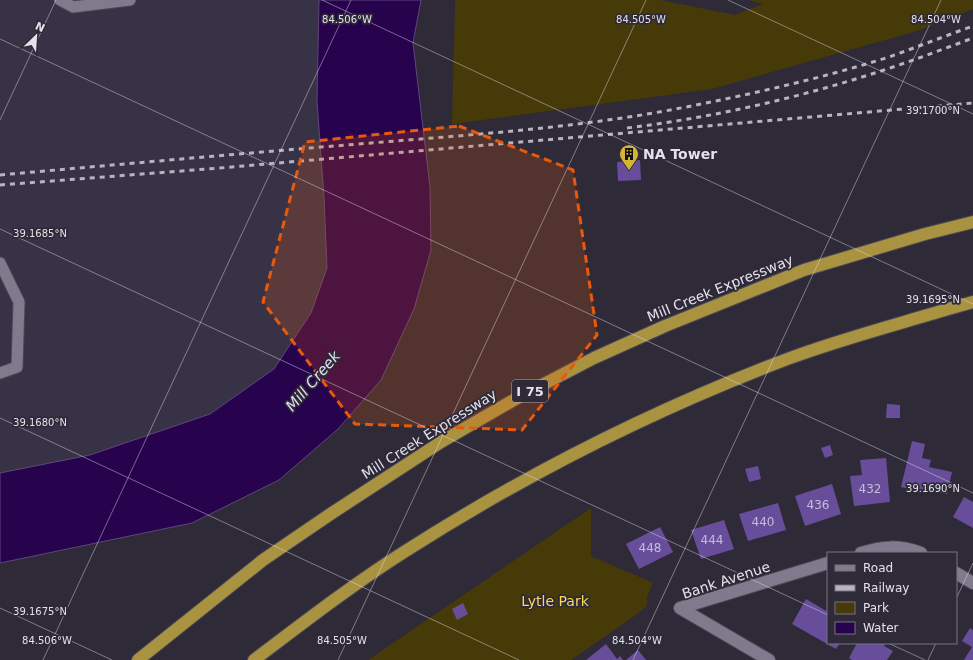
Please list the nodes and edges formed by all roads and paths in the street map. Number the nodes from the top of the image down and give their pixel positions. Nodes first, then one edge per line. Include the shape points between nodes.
1 (60, 0) edge
2 (130, 0) edge
3 (973, 222) edge
4 (0, 263) edge
5 (973, 302) edge
6 (0, 373) edge
7 (864, 552) edge
8 (917, 552) edge
9 (827, 563) edge
10 (957, 574) edge
11 (973, 583) edge
12 (138, 660) edge
13 (254, 660) edge
14 (769, 660) edge

1 - 2 lane via 73,7
3 - 12 highway, Mill Creek Expressway / I 75 via 804,270 672,323 594,358 519,397 441,442 263,560
4 - 6 lane via 19,302 17,367
5 - 13 highway via 792,358 709,390 568,456 403,553
7 - 8 street via 878,548 899,547
9 - 14 street, Bank Avenue via 680,608
10 - 11 street

